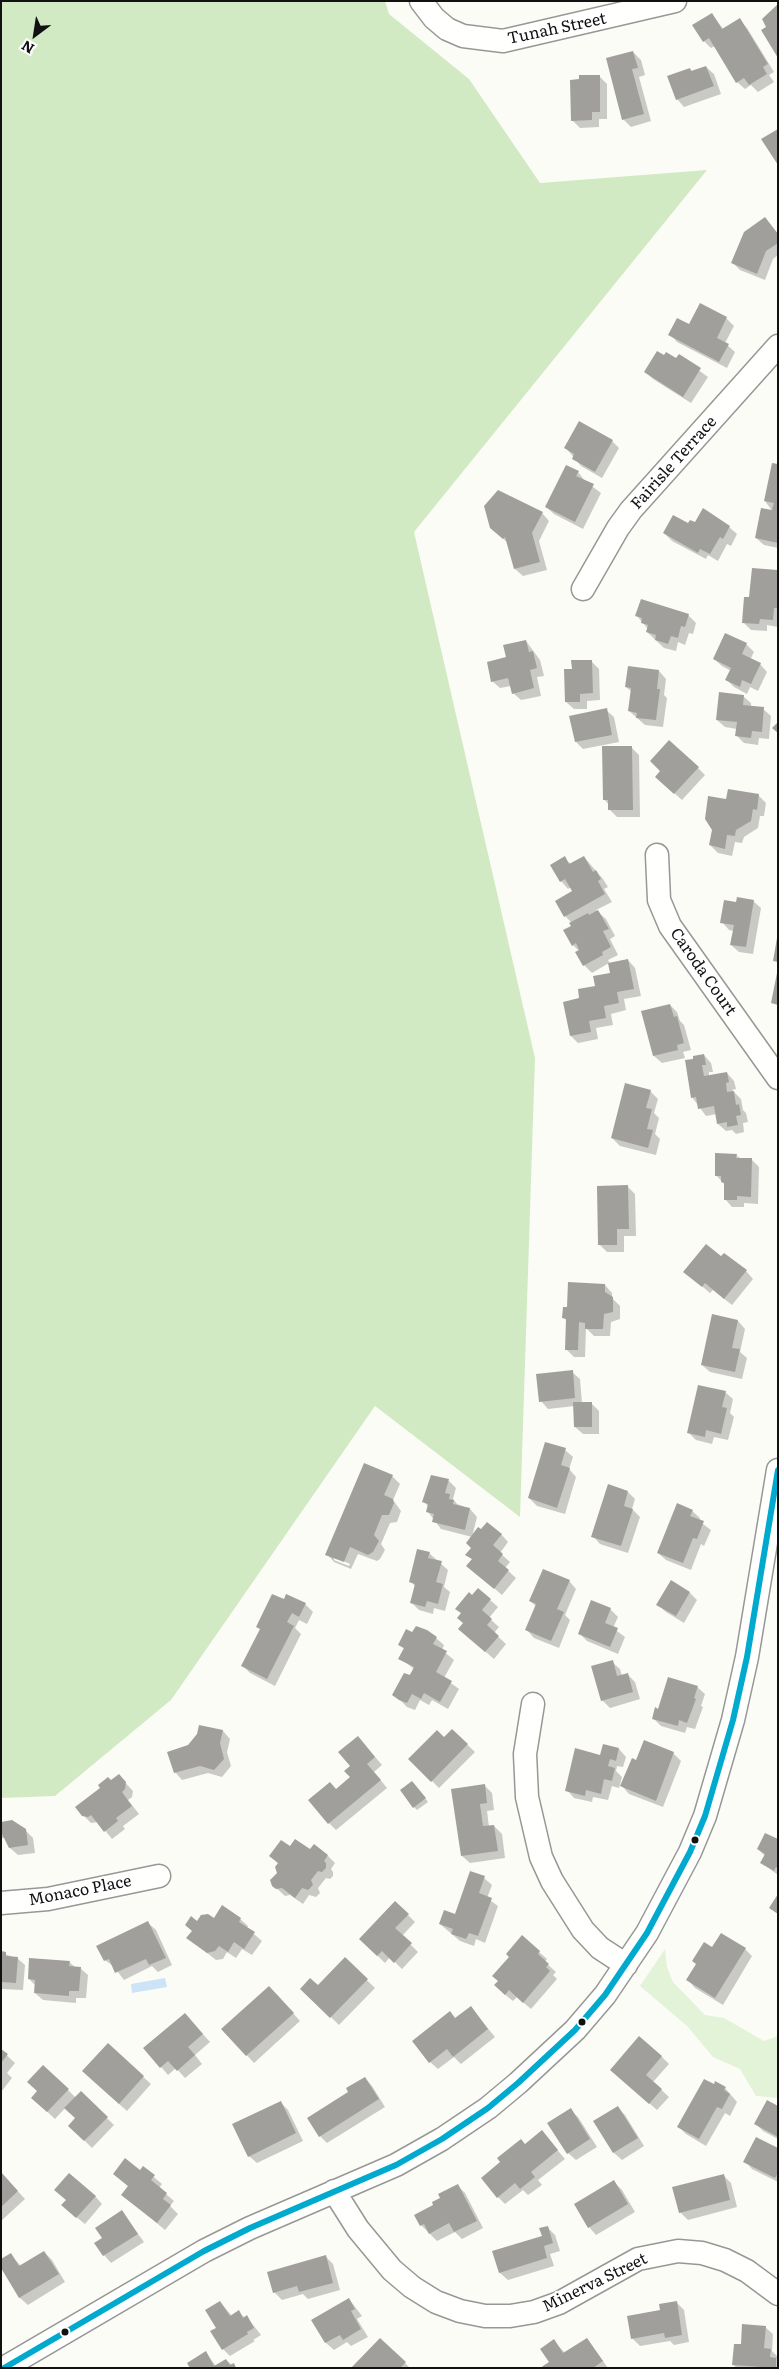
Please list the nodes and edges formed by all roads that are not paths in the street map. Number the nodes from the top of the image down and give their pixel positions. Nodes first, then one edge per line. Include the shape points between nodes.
1 (421, 1) edge
2 (676, 1) edge
3 (778, 346) edge
4 (583, 589) dead end
5 (657, 855) dead end
6 (778, 1078) edge
7 (778, 1470) edge
8 (533, 1704) dead end
9 (159, 1876) dead end
10 (1, 1903) edge
11 (626, 1965) junction
12 (334, 2191) junction
13 (778, 2294) edge
14 (6, 2359) edge

1 - 2 street, Tunah Street via 447,29 463,36 503,41
3 - 4 street, Fairisle Terrace via 631,510
5 - 6 street, Caroda Court via 659,900 670,926
7 - 11 street via 747,1657 716,1784 690,1852 658,1914
8 - 11 street via 525,1754 533,1829 541,1857 583,1930 600,1948
9 - 10 street, Monaco Place via 48,1899
11 - 12 street via 575,2030 488,2108 396,2165
12 - 13 street, Minerva Street via 358,2230 392,2270 436,2302 460,2311 485,2316 534,2312 559,2303 638,2259 678,2251 725,2260 747,2271
12 - 14 street via 204,2251

